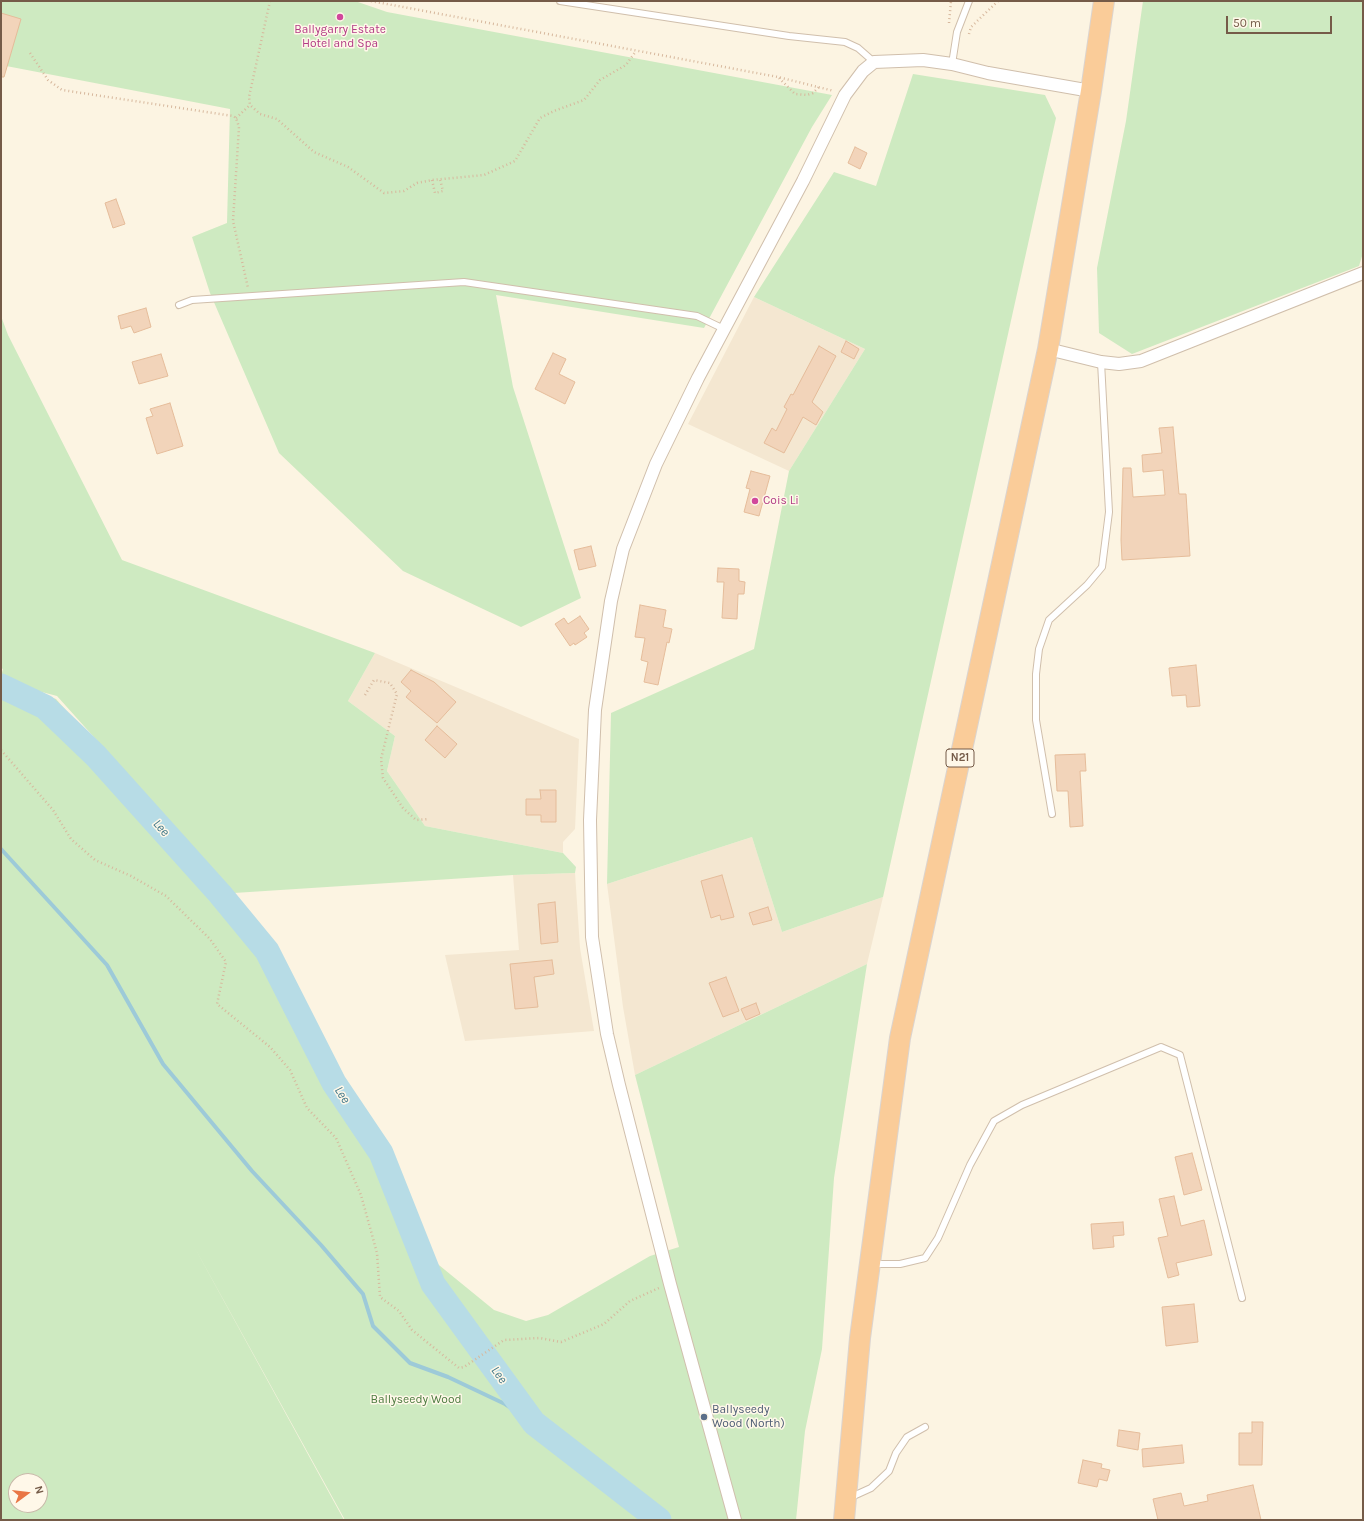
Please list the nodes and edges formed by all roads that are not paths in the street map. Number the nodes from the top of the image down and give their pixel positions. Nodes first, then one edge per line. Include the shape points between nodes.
1 (560, 1) edge
2 (969, 1) edge
3 (1104, 1) edge
4 (874, 62) junction
5 (952, 64) junction
6 (1091, 91) junction
7 (1363, 273) edge
8 (179, 305) dead end
9 (724, 329) junction
10 (1048, 349) junction
11 (1101, 362) junction
12 (1052, 814) dead end
13 (870, 1264) junction
14 (1242, 1298) dead end
15 (925, 1427) dead end
16 (846, 1499) junction
17 (735, 1520) edge
18 (844, 1520) edge

1 - 4 lane via 789,36 845,42 858,48
2 - 5 lane via 957,32
3 - 6 highway, N21
4 - 5 street via 923,60
4 - 9 street via 863,71 845,95 803,181
5 - 6 street
6 - 10 highway, N21
7 - 11 street via 1141,361 1119,364
8 - 9 lane via 192,300 464,282 697,316
9 - 17 street via 656,464 623,549 613,590 595,710 590,820 590,907 607,1034 670,1284
10 - 11 street
10 - 13 highway, N21 via 900,1038
11 - 12 lane via 1110,512 1102,567 1087,585 1049,620 1036,674 1036,720
13 - 14 lane via 900,1264 925,1258 938,1238 970,1165 994,1121 1022,1105 1161,1047 1180,1055
13 - 16 highway, N21 via 860,1338
15 - 16 lane via 907,1437 896,1453 889,1471 875,1484
16 - 18 highway, N21

